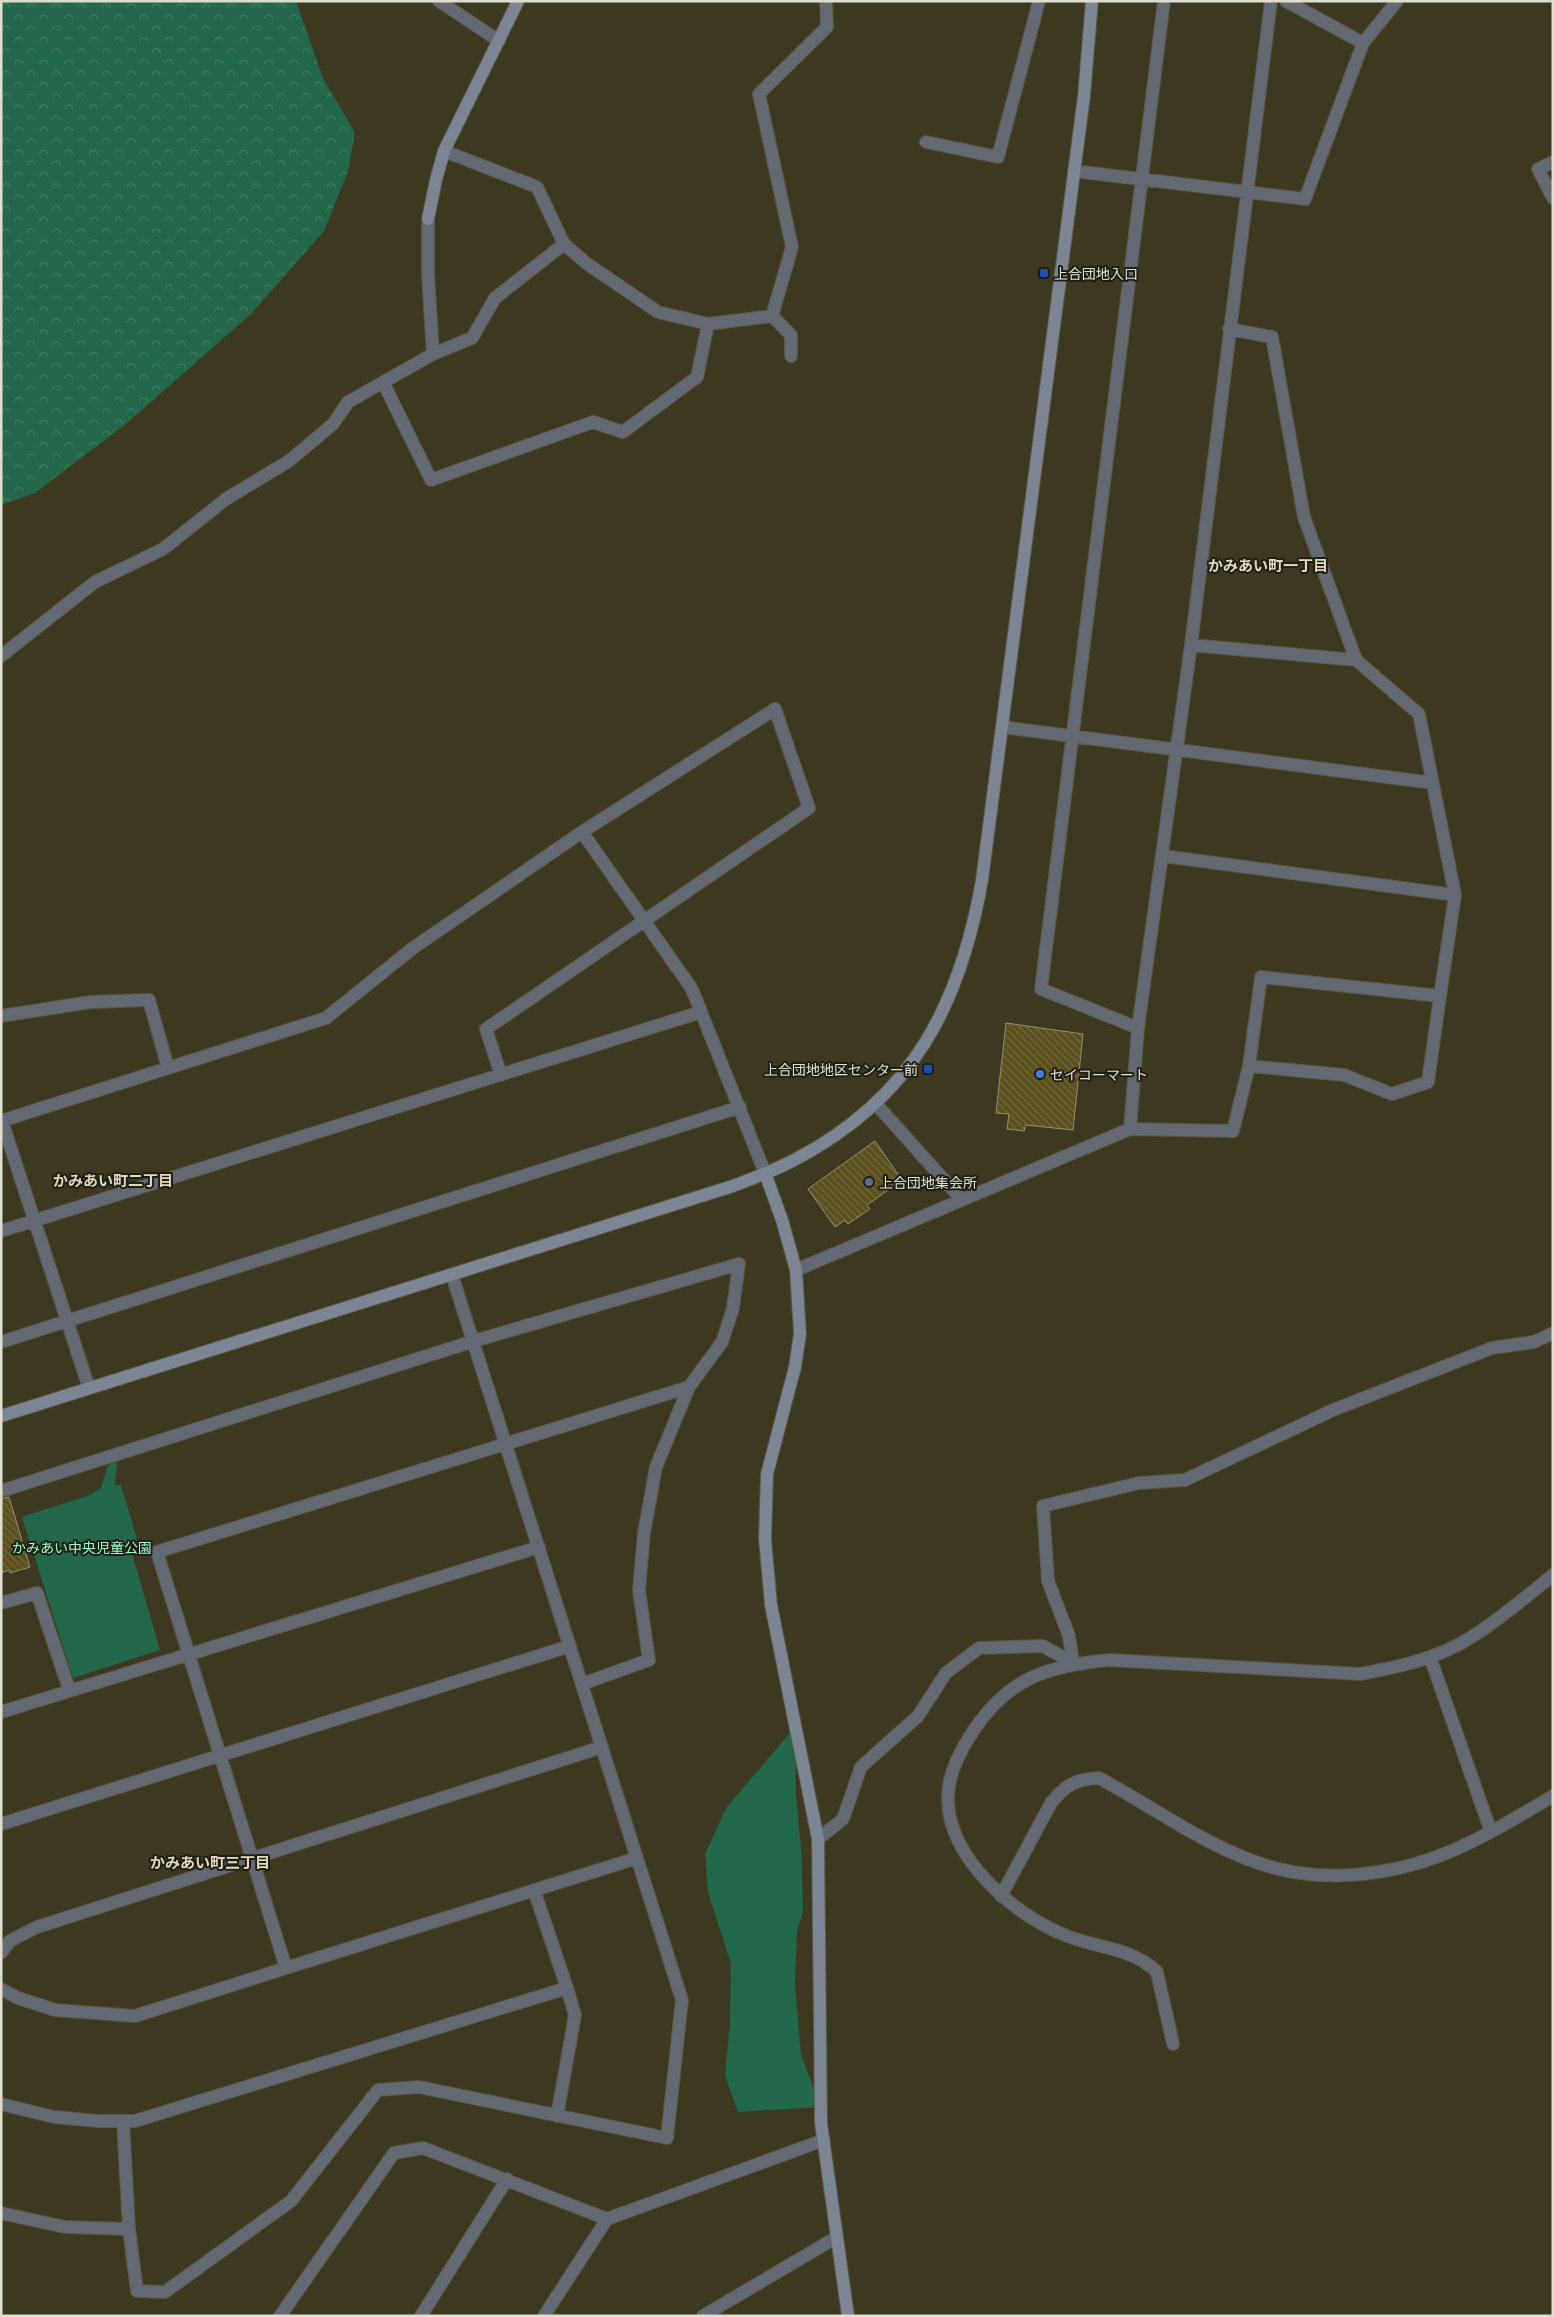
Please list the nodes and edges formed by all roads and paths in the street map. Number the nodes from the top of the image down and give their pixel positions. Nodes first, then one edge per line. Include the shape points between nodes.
1 (439, 1) edge
2 (518, 1) edge
3 (826, 1) edge
4 (1039, 1) edge
5 (1092, 1) edge
6 (1164, 1) edge
7 (1271, 1) edge
8 (1286, 1) edge
9 (1397, 1) edge
10 (499, 41) junction
11 (1363, 43) junction
12 (926, 142) dead end
13 (444, 151) junction
14 (1553, 162) edge
15 (1074, 171) junction
16 (1141, 179) junction
17 (1246, 192) junction
18 (1553, 198) edge
19 (564, 244) junction
20 (772, 316) junction
21 (708, 324) junction
22 (1230, 329) junction
23 (433, 354) junction
24 (791, 356) dead end
25 (383, 382) junction
26 (1191, 645) junction
27 (1, 656) edge
28 (1356, 660) junction
29 (1002, 727) junction
30 (1073, 735) junction
31 (1177, 749) junction
32 (1433, 783) junction
33 (582, 832) junction
34 (1163, 856) junction
35 (1455, 895) junction
36 (643, 919) junction
37 (1440, 996) junction
38 (701, 1012) junction
39 (1, 1016) edge
40 (1138, 1028) junction
41 (1249, 1066) junction
42 (168, 1068) junction
43 (501, 1075) junction
44 (876, 1104) junction
45 (740, 1107) junction
46 (2, 1121) edge
47 (1130, 1129) junction
48 (765, 1173) junction
49 (962, 1200) junction
50 (35, 1221) junction
51 (1, 1232) edge
52 (796, 1270) junction
53 (452, 1275) junction
54 (67, 1320) junction
55 (1553, 1333) edge
56 (474, 1341) junction
57 (1, 1342) edge
58 (689, 1386) junction
59 (89, 1388) junction
60 (1, 1416) edge
61 (506, 1443) junction
62 (1, 1492) edge
63 (539, 1547) junction
64 (1553, 1574) edge
65 (1, 1603) edge
66 (570, 1646) junction
67 (188, 1654) junction
68 (1430, 1657) junction
69 (1073, 1663) junction
70 (582, 1684) junction
71 (69, 1689) junction
72 (1, 1712) edge
73 (602, 1747) junction
74 (220, 1756) junction
75 (1553, 1796) edge
76 (1, 1824) edge
77 (1491, 1832) junction
78 (818, 1839) junction
79 (252, 1858) junction
80 (637, 1858) junction
81 (534, 1890) junction
82 (1001, 1896) junction
83 (1, 1952) edge
84 (286, 1968) junction
85 (567, 1988) junction
86 (1, 1989) edge
87 (1173, 2044) dead end
88 (1, 2104) edge
89 (557, 2116) junction
90 (123, 2121) junction
91 (824, 2140) junction
92 (507, 2179) junction
93 (1, 2213) edge
94 (607, 2219) junction
95 (129, 2229) junction
96 (837, 2237) junction
97 (280, 2316) edge
98 (421, 2316) edge
99 (544, 2316) edge
100 (703, 2316) edge
101 (848, 2316) edge

1 - 10 street
2 - 10 street
3 - 20 street via 828,27 759,94 792,247
4 - 12 street via 998,157
5 - 15 street
6 - 16 street
7 - 17 street
8 - 11 street
9 - 11 street
10 - 13 street
11 - 17 street via 1305,199
13 - 19 street via 537,187
13 - 23 street via 428,219
14 - 18 street via 1538,169
15 - 16 street
15 - 29 street
16 - 17 street
16 - 30 street
17 - 22 street
19 - 21 street via 658,312
19 - 23 street via 496,298 472,338
20 - 21 street
20 - 24 street via 791,335
21 - 25 street via 697,377 623,432 593,422 431,480
22 - 26 street
22 - 28 street via 1272,337 1304,517
23 - 25 street
25 - 27 street via 348,402 333,424 289,461 226,499 163,549 95,582
26 - 28 street
26 - 31 street
28 - 32 street via 1419,714
29 - 30 street
29 - 44 street via 982,880 966,950 931,1037
30 - 31 street
30 - 40 street via 1041,989
31 - 32 street
31 - 34 street
32 - 35 street
33 - 36 street
33 - 36 street via 775,709 809,808
33 - 42 street via 413,948 326,1018
34 - 35 street
34 - 40 street
35 - 37 street
36 - 38 street via 692,989
36 - 43 street via 486,1029
37 - 41 street via 1262,977
37 - 41 street via 1428,1082 1392,1094 1344,1075
38 - 43 street
38 - 45 street
39 - 42 street via 91,1002 149,1000
40 - 47 street
41 - 47 street via 1233,1131
42 - 46 street
43 - 50 street
44 - 48 street via 837,1134
44 - 49 street
45 - 48 street
45 - 54 street
46 - 50 street
47 - 49 street
48 - 52 street
48 - 53 street
49 - 52 street
50 - 51 street
50 - 54 street
52 - 78 street via 800,1334 795,1367 767,1474 765,1539 771,1605
53 - 56 street
53 - 59 street
54 - 57 street
54 - 59 street
55 - 69 street via 1534,1342 1492,1348 1333,1410 1185,1480 1139,1483 1042,1506 1048,1581 1069,1636
56 - 58 street via 739,1264 733,1308 722,1342
56 - 61 street
56 - 62 street
58 - 61 street
58 - 70 street via 656,1467 644,1533 640,1590 649,1660
59 - 60 street
61 - 63 street
61 - 67 street via 157,1552
63 - 66 street
63 - 67 street
64 - 68 street via 1469,1639
65 - 71 street via 37,1593
66 - 70 street
66 - 74 street
67 - 71 street
67 - 74 street
68 - 69 street via 1360,1674 1109,1660
68 - 77 street
69 - 78 street via 1043,1646 979,1648 946,1673 918,1716 861,1767 843,1819
69 - 82 street via 1045,1670 993,1704 961,1749 950,1776 948,1800 952,1825 961,1846
70 - 73 street
71 - 72 street
73 - 79 street
73 - 80 street
74 - 76 street
74 - 79 street
75 - 77 street
77 - 82 street via 1449,1852 1387,1870 1339,1876 1292,1872 1244,1857 1200,1836 1099,1778 1083,1779 1060,1792 1051,1803
78 - 91 street via 821,2123
79 - 83 street via 37,1927 10,1941
79 - 84 street
80 - 81 street
80 - 89 street via 682,2000 667,2138
81 - 84 street
81 - 85 street
82 - 87 street via 1030,1917 1067,1936 1149,1964 1158,1972
84 - 86 street via 135,2016 55,2010
85 - 89 street via 575,2015
85 - 90 street via 135,2121
88 - 90 street via 54,2117
89 - 95 street via 419,2087 378,2090 291,2201 166,2292 137,2291
90 - 95 street
91 - 94 street
91 - 96 street
92 - 94 street
92 - 97 street via 423,2148 394,2152
92 - 98 street
93 - 95 street via 65,2227
94 - 99 street
96 - 100 street
96 - 101 street

